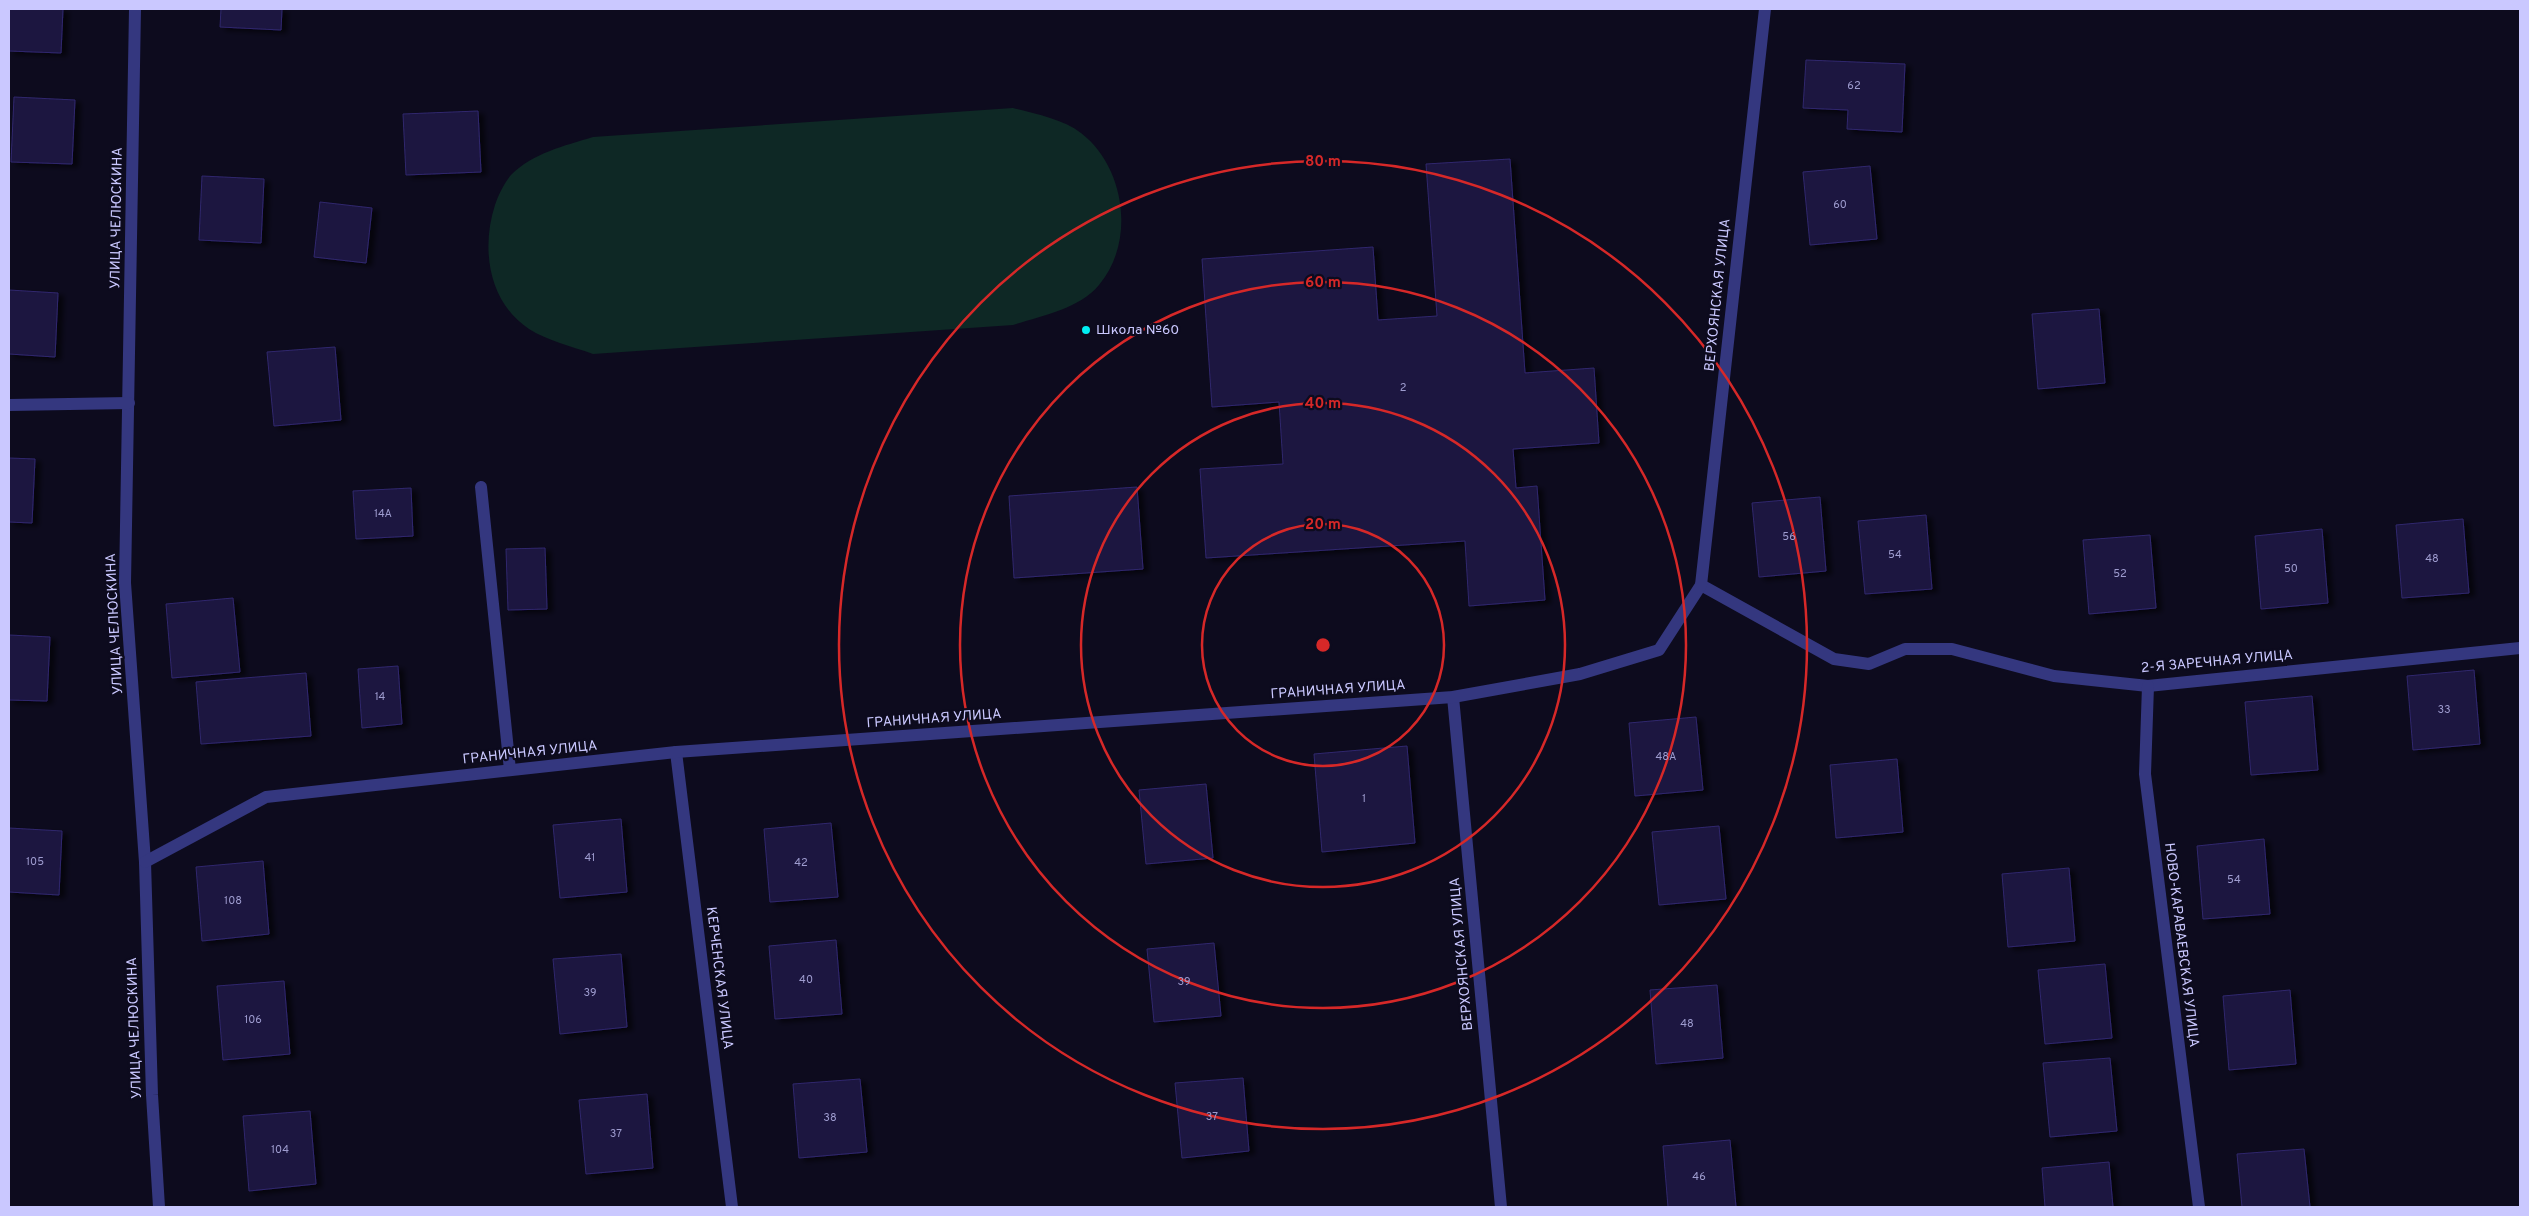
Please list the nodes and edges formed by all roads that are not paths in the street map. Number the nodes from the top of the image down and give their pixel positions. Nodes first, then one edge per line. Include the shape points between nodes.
1 (135, 9) edge
2 (1765, 9) edge
3 (129, 403) junction
4 (9, 405) edge
5 (482, 487) dead end
6 (1701, 585) junction
7 (2520, 648) edge
8 (2148, 686) junction
9 (1453, 697) junction
10 (676, 752) junction
11 (510, 770) junction
12 (146, 862) junction
13 (159, 1207) edge
14 (732, 1207) edge
15 (1501, 1207) edge
16 (2198, 1207) edge

1 - 3 street, УЛИЦА ЧЕЛЮСКИНА
2 - 6 street, ВЕРХОЯНСКАЯ УЛИЦА
3 - 4 street
3 - 12 street, УЛИЦА ЧЕЛЮСКИНА via 125,583
5 - 11 street
6 - 8 street, 2-Я ЗАРЕЧНАЯ УЛИЦА via 1834,659 1869,664 1905,649 1952,649 2054,676
6 - 9 street, ГРАНИЧНАЯ УЛИЦА via 1659,650 1580,674
7 - 8 street, 2-Я ЗАРЕЧНАЯ УЛИЦА
8 - 16 street, НОВО-КАРАВАЕВСКАЯ УЛИЦА via 2144,774
9 - 10 street, ГРАНИЧНАЯ УЛИЦА
9 - 15 street, ВЕРХОЯНСКАЯ УЛИЦА
10 - 11 street, ГРАНИЧНАЯ УЛИЦА
10 - 14 street, КЕРЧЕНСКАЯ УЛИЦА
11 - 12 street, ГРАНИЧНАЯ УЛИЦА via 266,797
12 - 13 street, УЛИЦА ЧЕЛЮСКИНА via 152,1095

